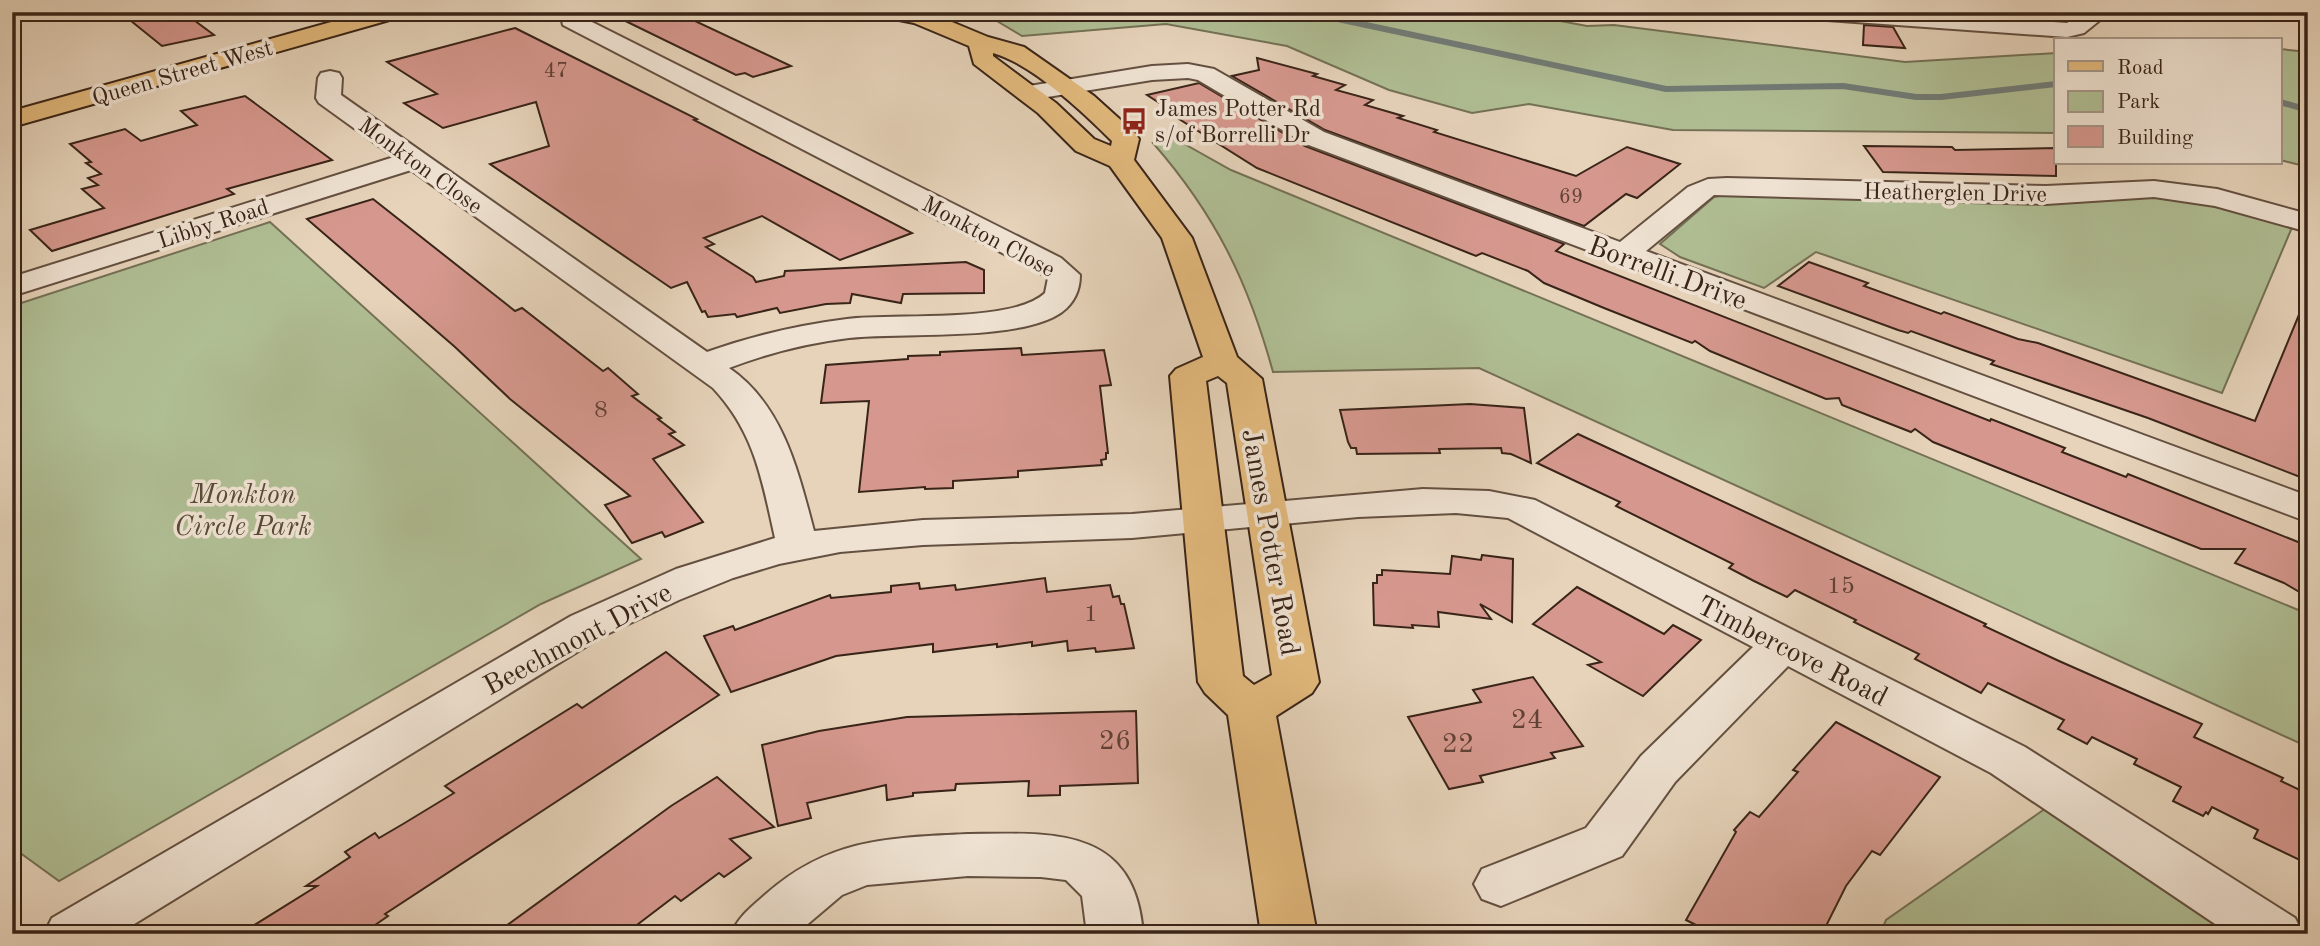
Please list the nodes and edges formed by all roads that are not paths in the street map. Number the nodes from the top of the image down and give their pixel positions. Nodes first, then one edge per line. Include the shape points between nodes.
1 (391, 12) edge
2 (571, 12) edge
3 (892, 12) edge
4 (1813, 12) edge
5 (2099, 12) edge
6 (921, 14) edge
7 (1876, 15) edge
8 (980, 42) junction
9 (330, 78) dead end
10 (1066, 87) junction
11 (1029, 93) junction
12 (12, 119) edge
13 (413, 160) junction
14 (1120, 160) junction
15 (2308, 223) edge
16 (1622, 255) junction
17 (12, 287) edge
18 (1222, 362) junction
19 (702, 366) junction
20 (2308, 510) edge
21 (1268, 512) junction
22 (1204, 519) junction
23 (797, 546) junction
24 (1782, 645) junction
25 (1251, 709) junction
26 (1501, 884) dead end
27 (71, 934) edge
28 (758, 934) edge
29 (1115, 934) edge
30 (1289, 934) edge
31 (2276, 934) edge

1 - 12 main road, Queen Street West
2 - 19 street, Monkton Close via 571,20 1064,275 1060,297 1032,314 808,333
3 - 6 main road, James Potter Road
4 - 7 street
5 - 7 street via 2067,30
6 - 8 main road, James Potter Road
8 - 10 main road, James Potter Road via 1016,52
8 - 11 main road via 982,59
9 - 13 street, Monkton Close via 328,98
10 - 11 street, Borrelli Drive
10 - 14 main road, James Potter Road via 1126,139
10 - 16 street, Borrelli Drive via 1171,70 1205,74 1315,138
11 - 14 main road via 1085,145
13 - 17 street, Libby Road
13 - 19 street, Monkton Close
14 - 18 main road, James Potter Road via 1177,238
15 - 16 street, Heatherglen Drive via 2217,198 2154,189 2046,195 1727,186 1698,193
16 - 20 street, Borrelli Drive
18 - 21 main road, James Potter Road via 1244,379
18 - 22 main road, James Potter Road via 1188,376
19 - 23 street, Monkton Close via 745,400 766,434
21 - 22 street, Beechmont Drive
21 - 24 street, Timbercove Road via 1493,501 1550,523
21 - 25 main road, James Potter Road via 1296,682
22 - 23 street, Beechmont Drive via 1133,526 930,530
22 - 25 main road, James Potter Road via 1222,682
23 - 27 street, Beechmont Drive via 673,585 587,626
24 - 26 street via 1658,769 1604,842
24 - 31 street, Timbercove Road via 2028,772
25 - 30 main road
28 - 29 street via 815,886 846,869 882,861 1023,855 1083,864 1107,885

